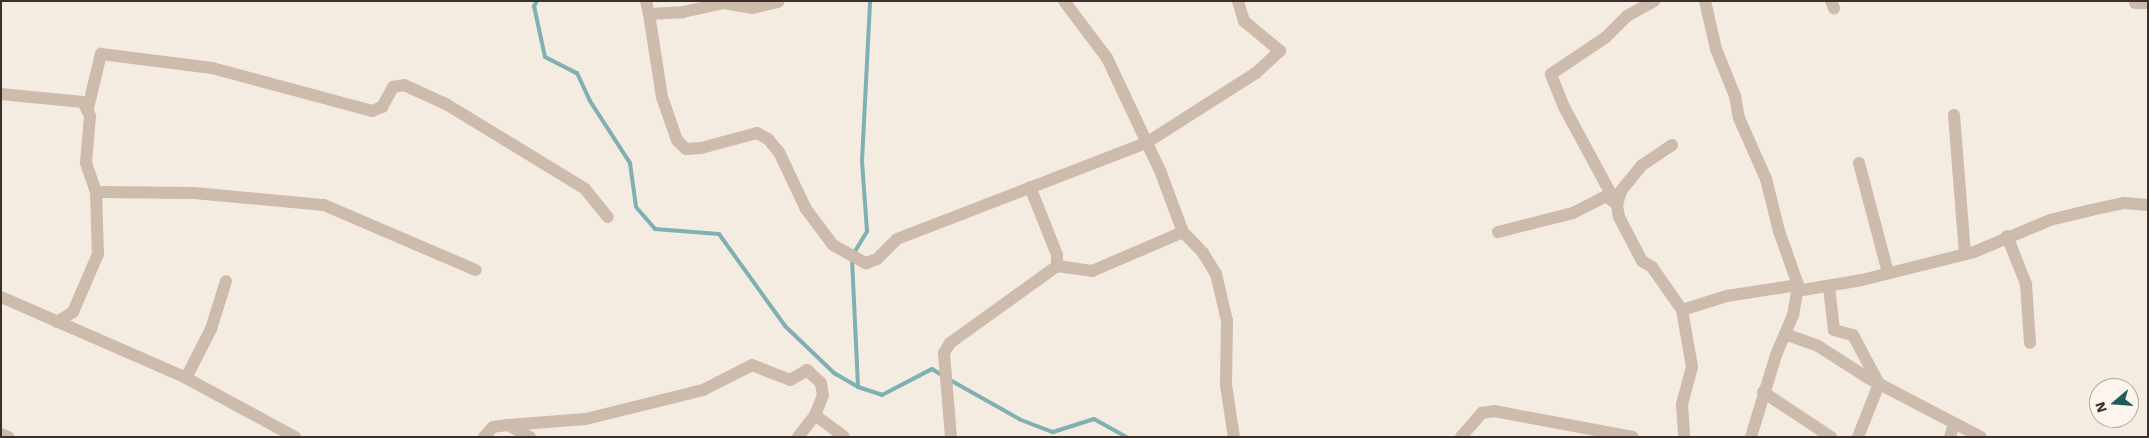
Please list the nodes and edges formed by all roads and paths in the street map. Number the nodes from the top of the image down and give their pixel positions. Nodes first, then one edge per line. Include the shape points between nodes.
1 (1238, 1) edge
2 (1654, 1) edge
3 (1705, 1) edge
4 (778, 2) edge
5 (1067, 4) edge
6 (647, 7) edge
7 (1, 94) edge
8 (88, 108) junction
9 (1954, 115) dead end
10 (1146, 143) junction
11 (1672, 145) dead end
12 (1859, 163) dead end
13 (1030, 187) junction
14 (96, 192) junction
15 (1617, 205) junction
16 (2148, 205) edge
17 (608, 217) dead end
18 (1183, 232) junction
19 (1498, 232) dead end
20 (2006, 236) junction
21 (1965, 254) junction
22 (1057, 266) junction
23 (476, 270) dead end
24 (1888, 273) junction
25 (226, 281) dead end
26 (1829, 287) junction
27 (1798, 288) junction
28 (1, 297) edge
29 (1682, 310) junction
30 (57, 322) junction
31 (1785, 334) junction
32 (2030, 343) dead end
33 (186, 378) junction
34 (1879, 384) junction
35 (1764, 392) junction
36 (816, 415) junction
37 (1954, 424) junction
38 (508, 425) junction
39 (1, 434) edge
40 (8, 437) edge
41 (295, 437) edge
42 (484, 437) edge
43 (530, 437) edge
44 (798, 437) edge
45 (844, 437) edge
46 (951, 437) edge
47 (1234, 437) edge
48 (1461, 437) edge
49 (1633, 437) edge
50 (1684, 437) edge
51 (1750, 437) edge
52 (1831, 437) edge
53 (1858, 437) edge
54 (1950, 437) edge
55 (1981, 437) edge

1 - 10 street via 1244,20 1280,51 1241,84
2 - 15 street via 1627,16 1606,37 1551,74 1564,107
3 - 27 street via 1716,49 1735,96 1739,118 1766,178 1778,231
4 - 6 street via 752,8 724,3 683,12
5 - 10 street via 1107,58
6 - 13 street via 662,96 677,140 686,149 757,133 768,139 779,152 806,209 833,245 866,263 878,259 897,239
7 - 8 street via 83,102
8 - 14 street via 86,163
8 - 17 street via 101,54 212,68 372,111 382,107 393,87 404,85 446,104 585,189
9 - 21 street
10 - 13 street
10 - 18 street via 1162,173
11 - 15 street via 1642,165 1621,191
12 - 24 street
13 - 22 street via 1057,255
14 - 23 street via 194,194 324,205
14 - 30 street via 98,254 73,312
15 - 19 street via 1606,196 1572,213
15 - 29 street via 1619,216 1642,261 1652,268
16 - 20 street via 2124,204 2091,210
18 - 22 street via 1092,271
18 - 47 street via 1198,246 1216,274 1224,300 1227,321 1226,385
20 - 21 street
20 - 32 street via 2026,284
21 - 24 street
22 - 46 street via 950,344 944,353
24 - 26 street
25 - 33 street via 210,329
26 - 27 street
26 - 34 street via 1834,330 1853,335
27 - 29 street via 1727,296
27 - 31 street
28 - 30 street
29 - 50 street via 1692,367 1682,405
30 - 33 street
31 - 34 street via 1818,346
31 - 35 street
33 - 41 street
34 - 37 street
34 - 53 street
35 - 51 street
35 - 52 street
36 - 38 street via 823,395 821,383 807,370 790,380 752,366 703,390 586,420
36 - 44 street
36 - 45 street
37 - 54 street
37 - 55 street
38 - 42 street via 493,427
38 - 43 street
39 - 40 street
48 - 49 street via 1482,413 1494,411

